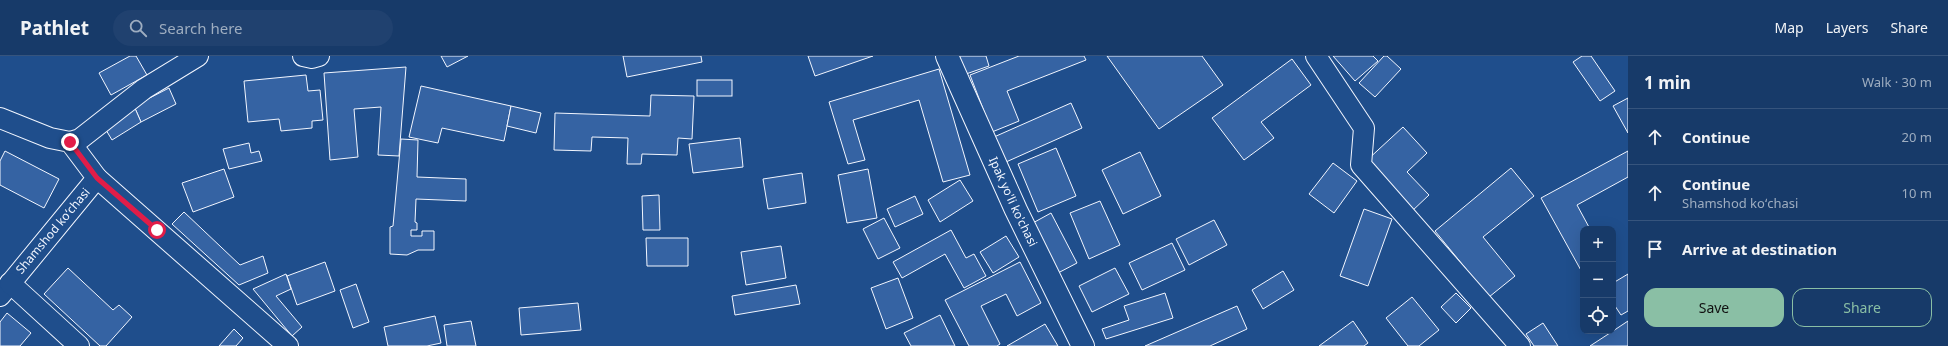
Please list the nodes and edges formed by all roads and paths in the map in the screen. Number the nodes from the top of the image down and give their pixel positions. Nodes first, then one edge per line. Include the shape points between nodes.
1 (198, 56) edge
2 (303, 56) edge
3 (319, 56) edge
4 (947, 56) edge
5 (1316, 56) edge
6 (0, 118) edge
7 (70, 142) junction
8 (97, 178) junction
9 (5, 289) edge
10 (79, 346) edge
11 (288, 346) edge
12 (1083, 346) edge
13 (1520, 346) edge

1 - 7 street via 144,89 80,139
2 - 3 street
4 - 12 main road, Ipak yo'li ko'chasi via 1016,210
5 - 13 street via 1364,128 1361,165
6 - 7 street via 50,138
7 - 8 street, Shamshod koʻchasi
8 - 9 street, Shamshod koʻchasi
8 - 11 street
9 - 10 street, Shamshod koʻchasi

